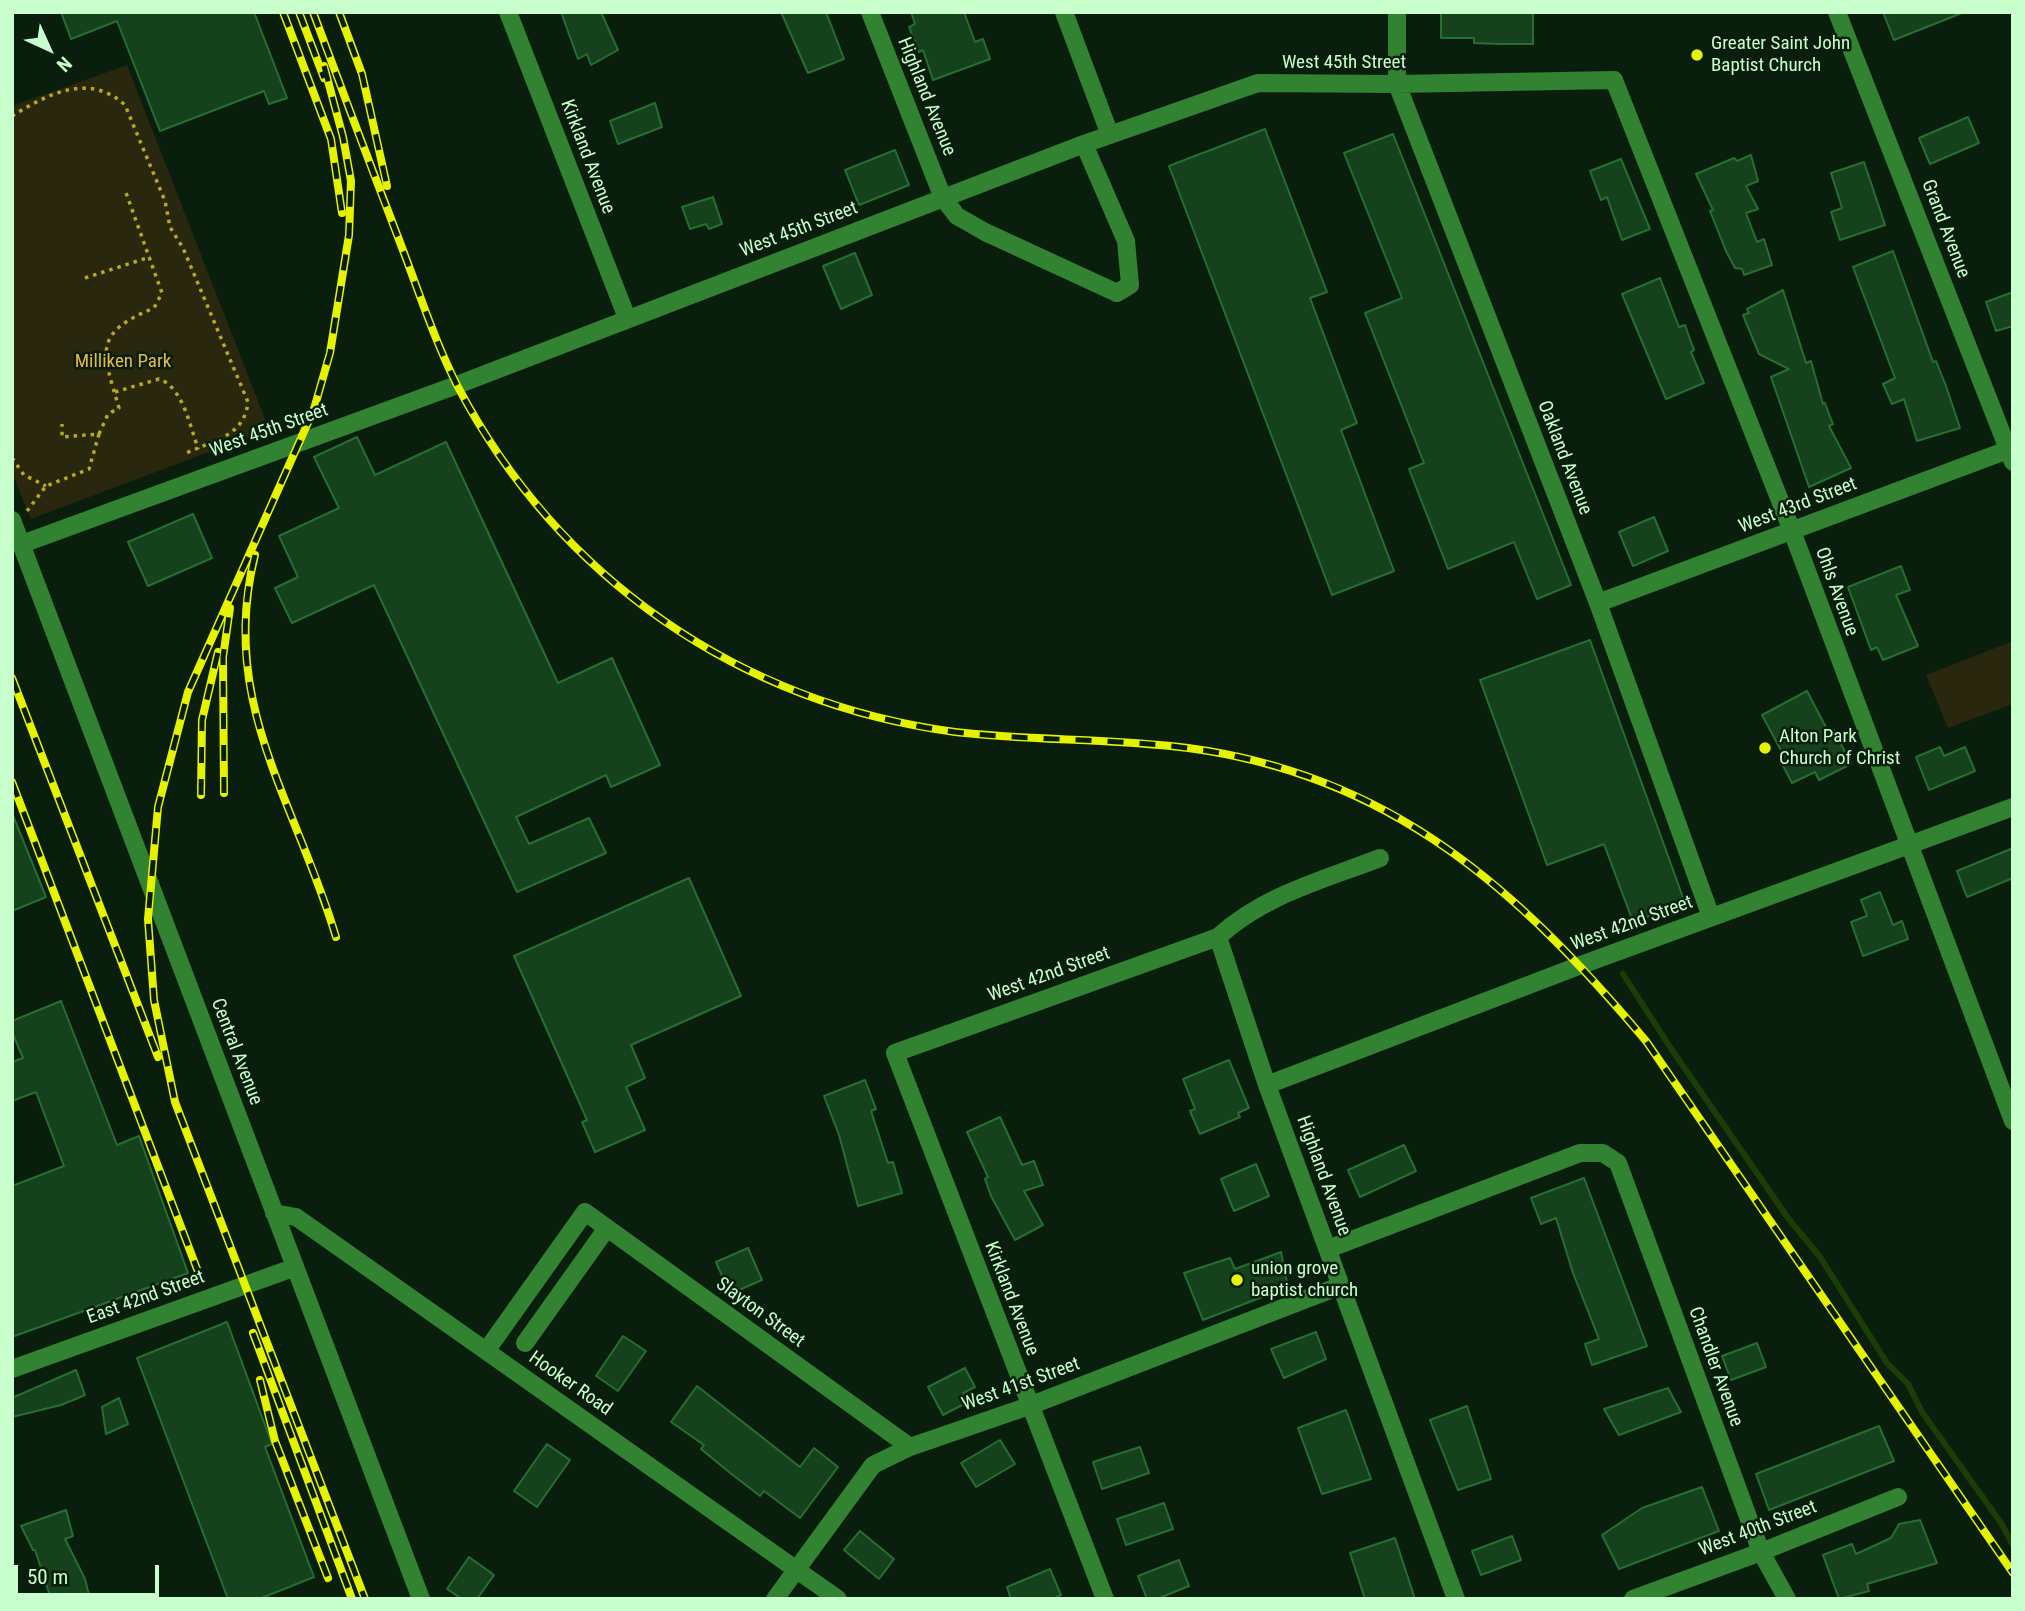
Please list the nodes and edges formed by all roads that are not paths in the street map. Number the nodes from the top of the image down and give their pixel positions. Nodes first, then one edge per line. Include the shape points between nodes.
1 (508, 12) edge
2 (870, 12) edge
3 (1064, 12) edge
4 (1397, 12) edge
5 (1837, 12) edge
6 (1614, 80) joint
7 (1397, 85) junction
8 (1110, 135) junction
9 (1084, 144) junction
10 (943, 198) junction
11 (627, 318) junction
12 (2011, 453) edge
13 (16, 530) edge
14 (1791, 531) junction
15 (1598, 603) junction
16 (2013, 807) edge
17 (1908, 846) junction
18 (1380, 858) dead end
19 (1711, 917) junction
20 (1218, 937) junction
21 (895, 1053) joint
22 (1267, 1085) junction
23 (2013, 1121) edge
24 (274, 1213) junction
25 (607, 1228) junction
26 (1328, 1249) junction
27 (293, 1268) junction
28 (1340, 1286) junction
29 (525, 1343) dead end
30 (486, 1351) junction
31 (12, 1369) edge
32 (1029, 1406) junction
33 (910, 1447) junction
34 (1898, 1496) dead end
35 (1761, 1552) junction
36 (796, 1569) junction
37 (421, 1599) edge
38 (775, 1599) edge
39 (838, 1599) edge
40 (1105, 1599) edge
41 (1456, 1599) edge
42 (1633, 1599) edge
43 (1787, 1599) edge

1 - 11 street, Kirkland Avenue
2 - 10 street, Highland Avenue
3 - 8 street
4 - 7 street, Oakland Avenue
5 - 12 street, Grand Avenue
6 - 7 street, West 45th Street
6 - 14 street, Ohls Avenue
7 - 8 street, West 45th Street via 1258,83
7 - 15 street, Oakland Avenue
8 - 9 street, West 45th Street
9 - 10 street, West 45th Street
9 - 10 street via 1126,241 1130,285 1117,293 985,232 957,216
10 - 11 street, West 45th Street
11 - 13 street, West 45th Street via 457,385
12 - 14 street, West 43rd Street
13 - 24 street, Central Avenue
14 - 15 street, West 43rd Street
14 - 17 street, Ohls Avenue
15 - 19 street, Oakland Avenue
16 - 17 street, West 42nd Street
17 - 19 street, West 42nd Street
17 - 23 street, Ohls Avenue
18 - 20 street via 1276,897 1241,916
19 - 22 street, West 42nd Street
20 - 21 street, West 42nd Street
20 - 22 street, Highland Avenue
21 - 32 street, Kirkland Avenue
22 - 26 street, Highland Avenue
24 - 27 street, Central Avenue
24 - 30 street, Hooker Road via 296,1217
25 - 29 street
25 - 30 street, Slayton Street via 585,1212
25 - 33 street, Slayton Street
26 - 28 street, Highland Avenue
26 - 35 street, Chandler Avenue via 1580,1153 1602,1153 1618,1163
27 - 31 street, East 42nd Street
27 - 37 street, Central Avenue
28 - 32 street, West 41st Street
28 - 41 street, Highland Avenue
30 - 36 street, Hooker Road
32 - 33 street, West 41st Street
32 - 40 street, Kirkland Avenue
33 - 36 street, West 41st Street via 873,1465
34 - 35 street, West 40th Street
35 - 42 street, West 40th Street
35 - 43 street, Chandler Avenue
36 - 38 street, West 41st Street
36 - 39 street, Hooker Road

